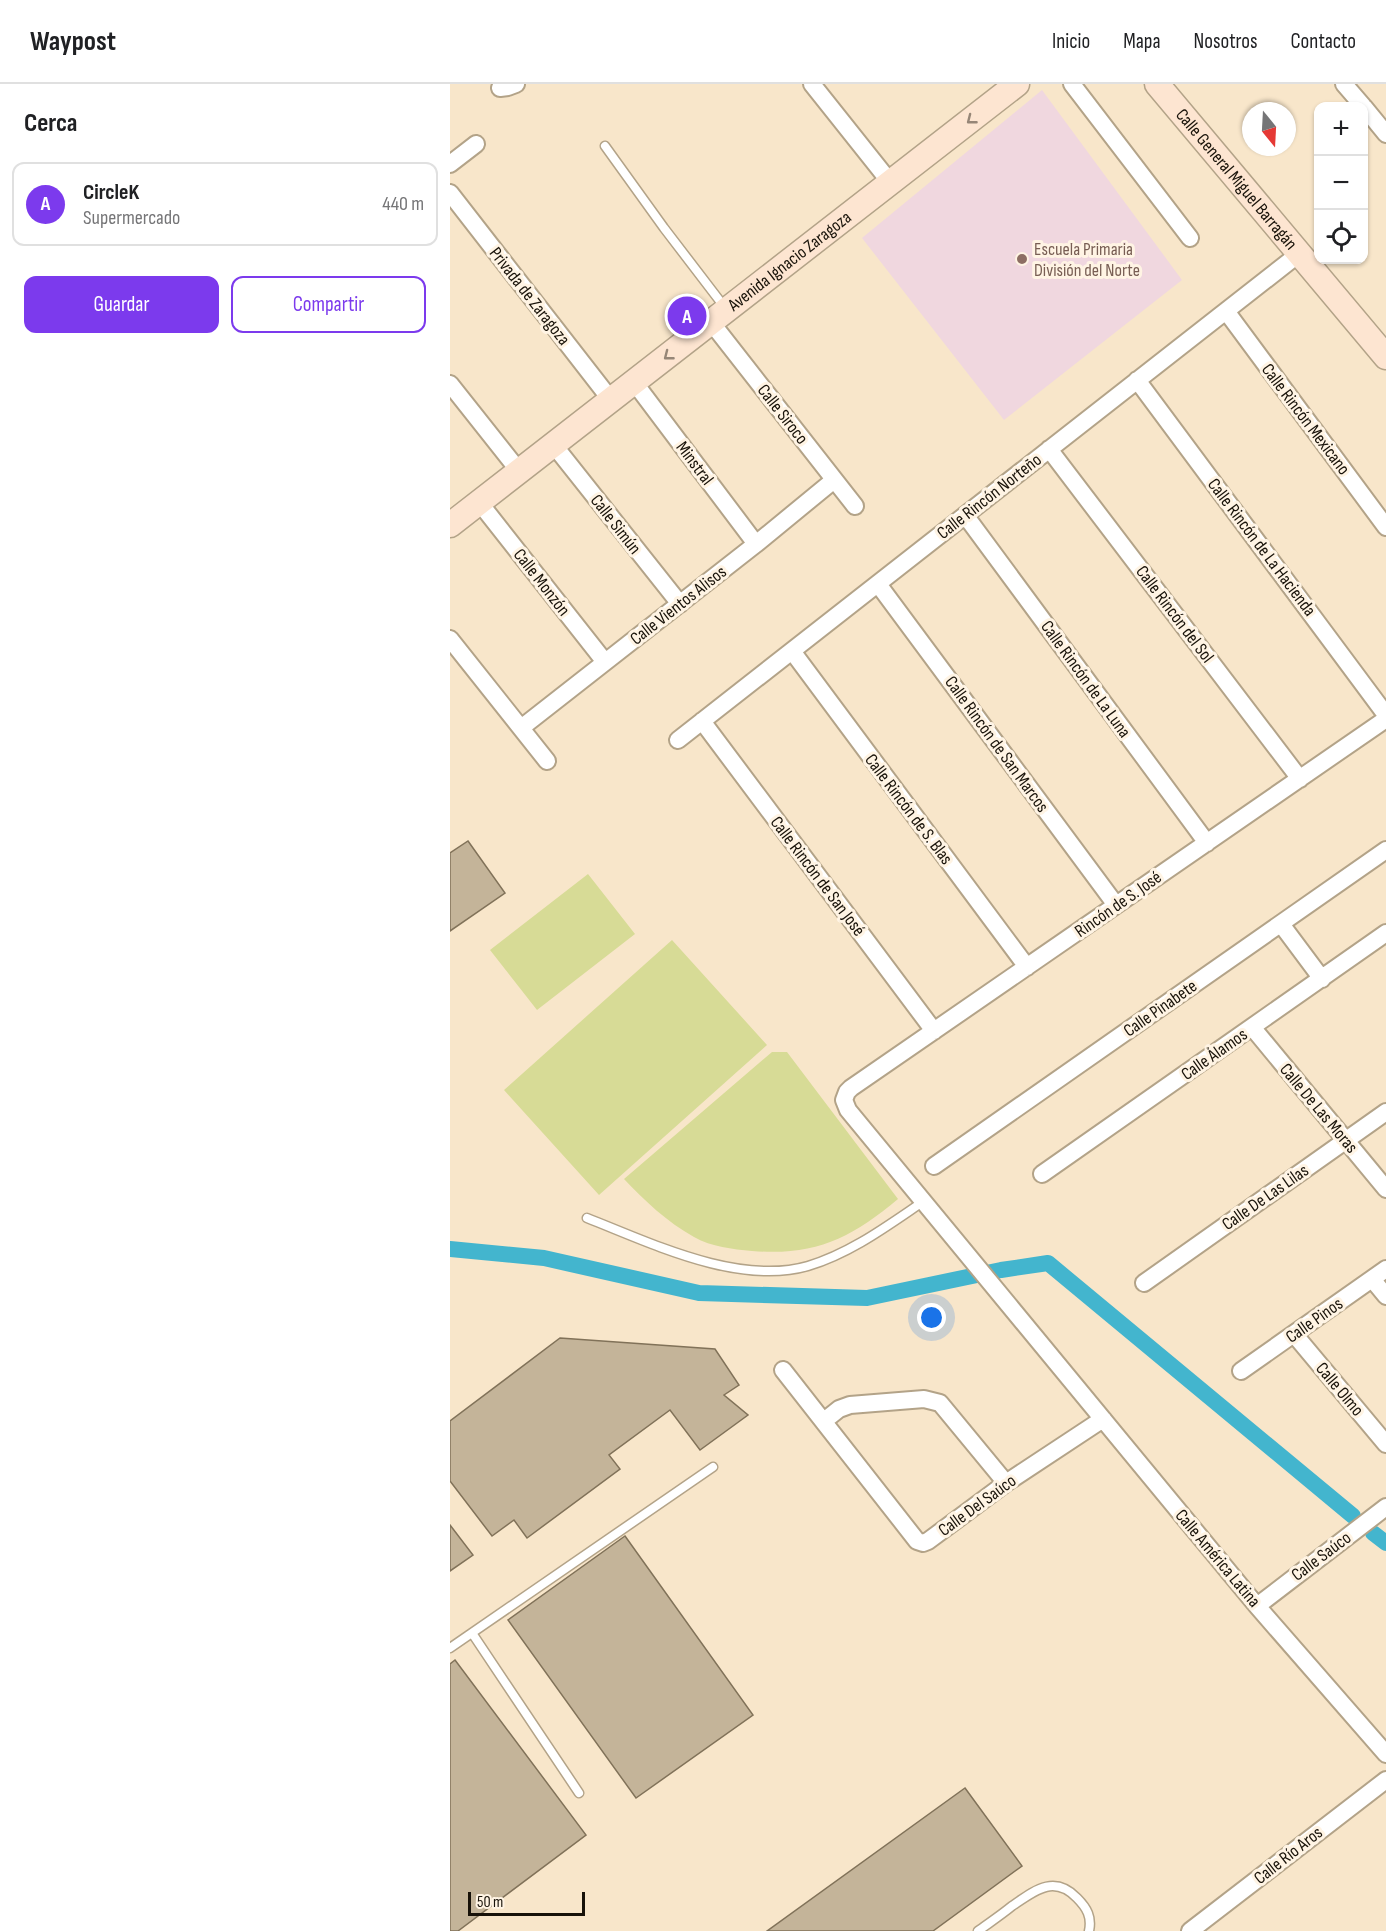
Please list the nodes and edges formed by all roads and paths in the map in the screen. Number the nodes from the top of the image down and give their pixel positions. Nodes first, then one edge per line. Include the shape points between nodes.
1 (812, 84) edge
2 (1017, 84) edge
3 (1072, 84) edge
4 (1157, 84) edge
5 (1344, 84) edge
6 (1359, 102) edge
7 (1368, 113) edge
8 (1386, 134) edge
9 (476, 144) dead end
10 (605, 146) dead end
11 (450, 164) edge
12 (890, 182) junction
13 (450, 193) edge
14 (1190, 238) dead end
15 (1300, 253) junction
16 (1226, 311) junction
17 (718, 316) junction
18 (1386, 357) edge
19 (1137, 380) junction
20 (634, 382) junction
21 (450, 384) edge
22 (611, 400) junction
23 (553, 444) junction
24 (1049, 449) junction
25 (519, 471) junction
26 (834, 480) junction
27 (479, 502) junction
28 (855, 506) dead end
29 (965, 515) junction
30 (450, 525) edge
31 (1386, 527) edge
32 (756, 544) junction
33 (878, 584) junction
34 (680, 604) junction
35 (451, 640) edge
36 (792, 651) junction
37 (605, 662) junction
38 (1386, 715) edge
39 (1386, 719) edge
40 (702, 721) junction
41 (521, 728) junction
42 (678, 740) dead end
43 (547, 761) dead end
44 (1300, 778) junction
45 (1207, 843) junction
46 (1386, 850) edge
47 (1116, 905) junction
48 (1281, 924) junction
49 (1386, 933) edge
50 (1027, 967) junction
51 (1322, 979) junction
52 (1252, 1028) junction
53 (934, 1031) junction
54 (851, 1088) joint
55 (1386, 1112) edge
56 (1345, 1141) junction
57 (934, 1166) dead end
58 (1042, 1174) dead end
59 (1386, 1189) edge
60 (924, 1201) junction
61 (587, 1218) dead end
62 (1386, 1269) edge
63 (1372, 1279) junction
64 (1144, 1283) dead end
65 (1386, 1296) edge
66 (1294, 1334) junction
67 (783, 1370) dead end
68 (1241, 1371) dead end
69 (1103, 1419) junction
70 (824, 1421) junction
71 (1386, 1444) edge
72 (713, 1467) dead end
73 (1006, 1483) junction
74 (1386, 1507) edge
75 (1257, 1606) junction
76 (472, 1633) junction
77 (450, 1648) edge
78 (1386, 1754) edge
79 (1386, 1780) edge
80 (579, 1793) dead end
81 (978, 1931) edge
82 (1089, 1931) edge
83 (1190, 1931) edge

1 - 12 street
2 -> 12 main road, Avenida Ignacio Zaragoza
3 - 14 street
4 - 15 main road, Calle General Miguel Barragán
5 - 6 street
7 - 8 street
9 - 11 street
10 - 17 lane via 664,228
12 - 17 main road, Avenida Ignacio Zaragoza
13 - 22 street, Privada de Zaragoza
15 - 16 street, Calle Rincón Norteño
15 - 18 main road, Calle General Miguel Barragán
16 - 19 street, Calle Rincón Norteño
16 - 31 street, Calle Rincón Mexicano
17 -> 20 main road, Avenida Ignacio Zaragoza
17 - 26 street, Calle Siroco
19 - 24 street, Calle Rincón Norteño
19 - 38 street, Calle Rincón de La Hacienda
20 - 22 main road, Avenida Ignacio Zaragoza
20 - 32 street, Minstral
21 - 25 street
22 - 23 main road, Avenida Ignacio Zaragoza
23 - 25 main road, Avenida Ignacio Zaragoza
23 - 34 street, Calle Simún
24 - 29 street, Calle Rincón Norteño
24 - 44 street, Calle Rincón del Sol
25 - 27 main road, Avenida Ignacio Zaragoza
26 - 28 street, Calle Siroco
26 - 32 street, Calle Vientos Alisos
27 - 30 main road, Avenida Ignacio Zaragoza
27 - 37 street, Calle Monzón
29 - 33 street, Calle Rincón Norteño
29 - 45 street, Calle Rincón de La Luna
32 - 34 street, Calle Vientos Alisos
33 - 36 street, Calle Rincón Norteño
33 - 47 street, Calle Rincón de San Marcos
34 - 37 street, Calle Vientos Alisos
35 - 41 street
36 - 40 street, Calle Rincón Norteño
36 - 50 street, Calle Rincón de S. Blas
37 - 41 street, Calle Vientos Alisos
39 - 44 street, Rincón de S. José
40 - 42 street, Calle Rincón Norteño
40 - 53 street, Calle Rincón de San José
41 - 43 street
44 - 45 street, Rincón de S. José
45 - 47 street, Rincón de S. José
46 - 48 street, Calle Pinabete
47 - 50 street, Rincón de S. José
48 - 51 street
48 - 57 street, Calle Pinabete
49 - 51 street, Calle Álamos
50 - 53 street, Rincón de S. José
51 - 52 street, Calle Álamos
52 - 56 street, Calle De Las Moras
52 - 58 street, Calle Álamos
53 - 54 street, Rincón de S. José
54 - 60 street, Calle América Latina via 844,1100 848,1110
55 - 56 street, Calle De Las Lilas
56 - 59 street, Calle De Las Moras
56 - 64 street, Calle De Las Lilas
60 - 61 lane via 871,1238 835,1256 806,1266 773,1270 708,1263
60 - 69 street, Calle América Latina
62 - 63 street, Calle Pinos
63 - 65 street
63 - 66 street, Calle Pinos
66 - 68 street, Calle Pinos
66 - 71 street, Calle Olmo
67 - 70 street
69 - 73 street, Calle Del Saúco
69 - 75 street, Calle América Latina
70 - 73 street via 850,1406 932,1400 940,1403
70 - 73 street, Calle Del Saúco via 920,1542 928,1541
72 - 76 lane
74 - 75 street, Calle Saúco
75 - 78 street, Calle América Latina
76 - 77 lane
76 - 80 lane
79 - 83 street, Calle Río Aros
81 - 82 lane via 1031,1893 1056,1886 1073,1893 1088,1911

